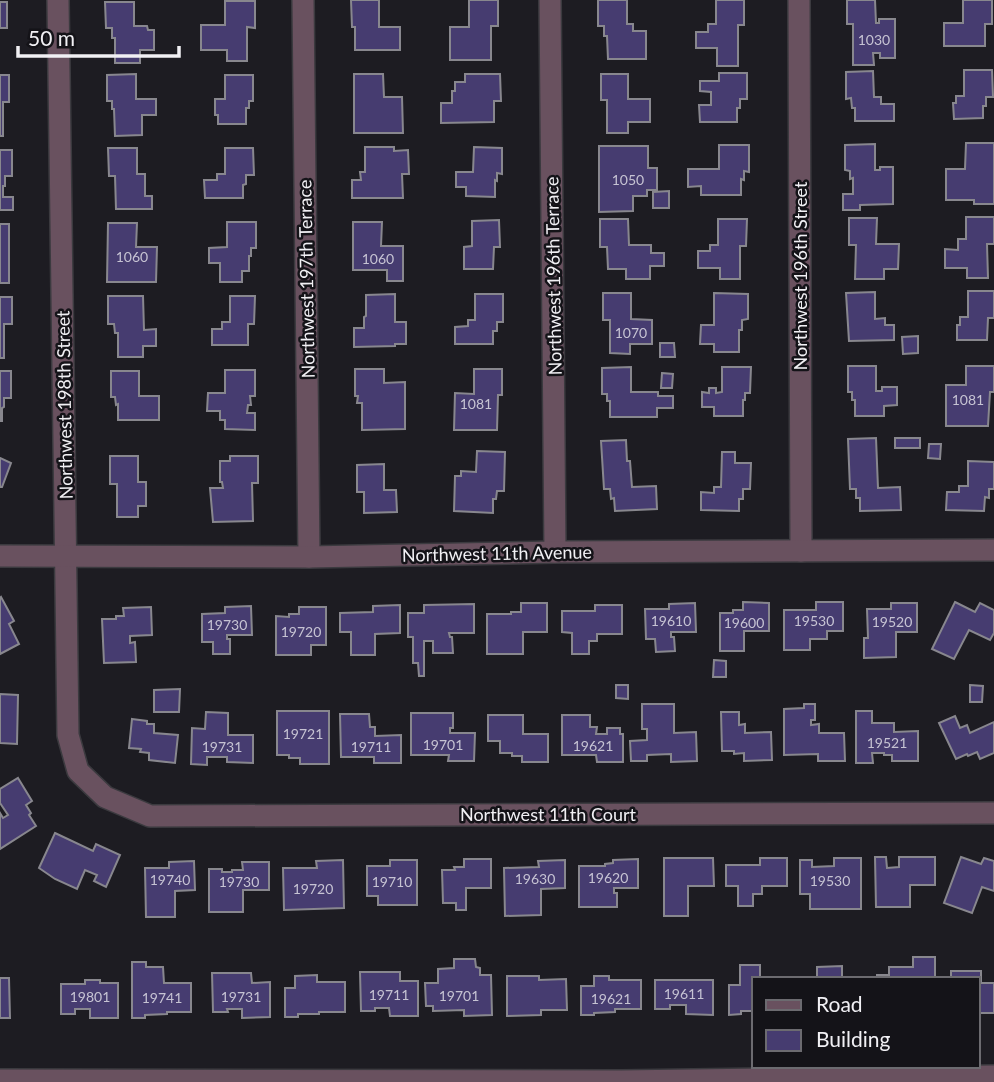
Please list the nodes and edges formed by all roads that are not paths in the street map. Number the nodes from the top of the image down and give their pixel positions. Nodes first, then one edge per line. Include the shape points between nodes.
1 (58, 0) edge
2 (303, 0) edge
3 (550, 0) edge
4 (799, 0) edge
5 (994, 550) edge
6 (801, 551) junction
7 (555, 552) junction
8 (0, 555) edge
9 (66, 556) junction
10 (310, 557) junction
11 (105, 797) joint
12 (994, 813) edge
13 (994, 1076) edge
14 (0, 1080) edge
15 (621, 1082) edge

1 - 9 street, Northwest 198th Street
2 - 10 street, Northwest 197th Terrace
3 - 7 street, Northwest 196th Terrace
4 - 6 street, Northwest 196th Street
5 - 6 street, Northwest 11th Avenue
6 - 7 street, Northwest 11th Avenue
7 - 10 street, Northwest 11th Avenue
8 - 9 street, Northwest 11th Avenue
9 - 10 street, Northwest 11th Avenue
9 - 11 street, Northwest 198th Street via 68,735 78,771
11 - 12 street, Northwest 11th Court via 150,816
13 - 15 street
14 - 15 street

